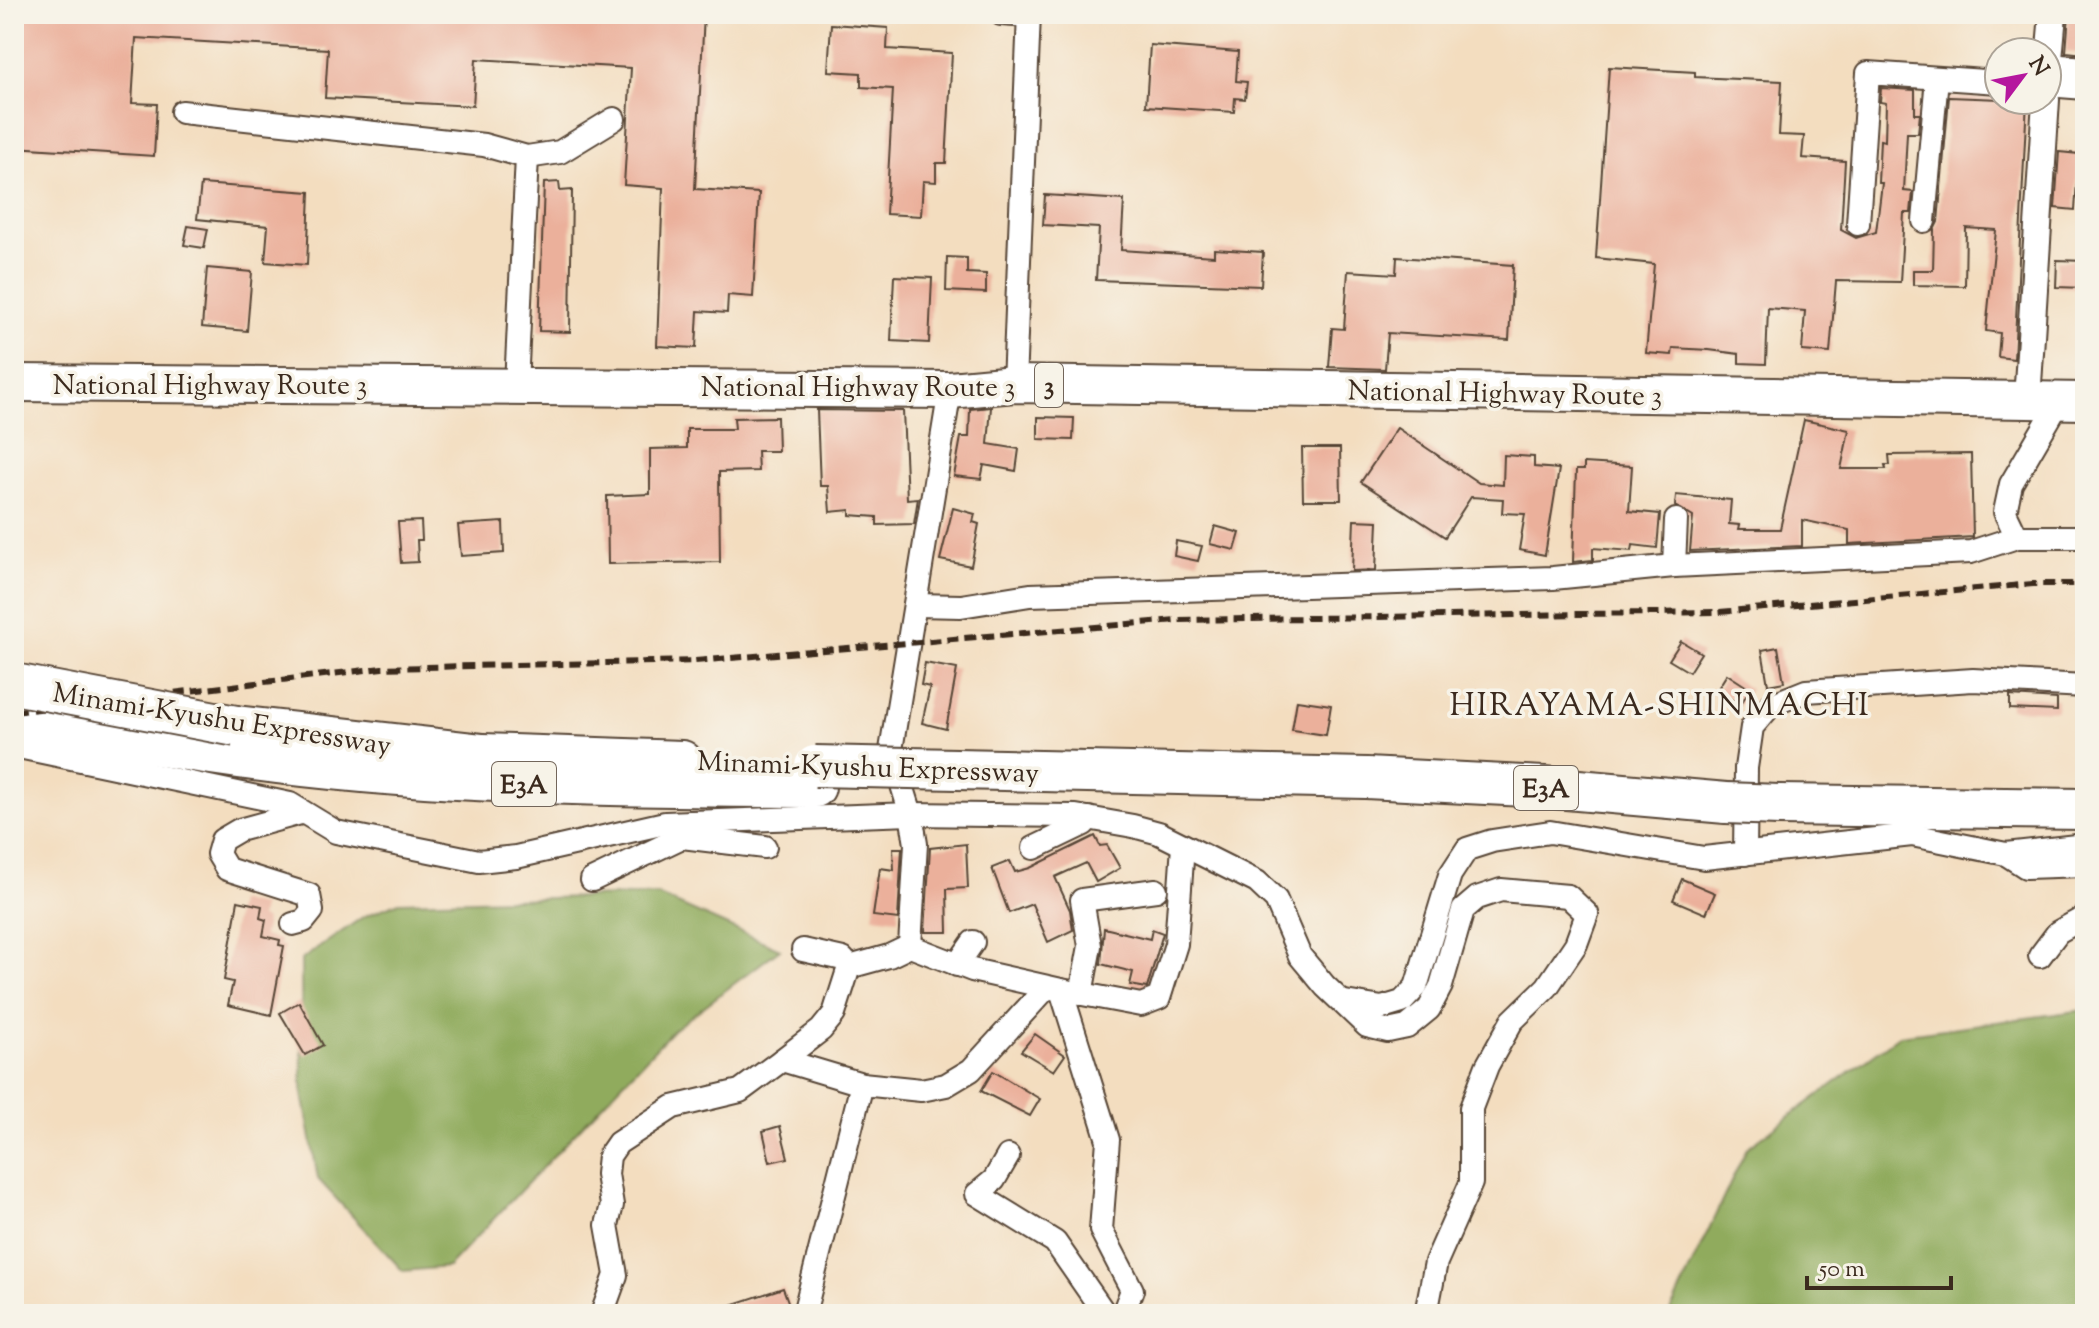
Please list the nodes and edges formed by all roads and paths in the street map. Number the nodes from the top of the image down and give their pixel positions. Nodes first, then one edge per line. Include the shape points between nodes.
1 (1001, 14) edge
2 (2053, 14) edge
3 (1029, 15) edge
4 (2051, 36) edge
5 (2085, 68) edge
6 (2063, 74) edge
7 (1937, 78) junction
8 (1983, 81) edge
9 (2063, 82) edge
10 (2085, 88) edge
11 (182, 112) dead end
12 (2047, 116) edge
13 (614, 119) dead end
14 (527, 157) junction
15 (1924, 221) dead end
16 (1858, 224) dead end
17 (14, 383) edge
18 (1014, 384) junction
19 (516, 385) junction
20 (950, 390) junction
21 (2057, 401) edge
22 (1676, 520) dead end
23 (2017, 537) junction
24 (2085, 537) edge
25 (1674, 566) junction
26 (916, 605) junction
27 (14, 684) edge
28 (2085, 686) edge
29 (14, 717) edge
30 (235, 742) junction
31 (14, 746) edge
32 (2085, 809) edge
33 (301, 813) junction
34 (911, 814) junction
35 (1089, 818) junction
36 (687, 830) junction
37 (2085, 845) edge
38 (1183, 846) junction
39 (765, 847) dead end
40 (1034, 848) dead end
41 (1745, 854) junction
42 (2006, 854) junction
43 (2085, 865) edge
44 (592, 880) dead end
45 (1156, 890) dead end
46 (2085, 917) edge
47 (293, 924) dead end
48 (973, 942) dead end
49 (910, 946) junction
50 (803, 950) dead end
51 (2040, 956) dead end
52 (957, 965) junction
53 (849, 967) junction
54 (1063, 990) junction
55 (1345, 1002) junction
56 (782, 1060) junction
57 (862, 1084) junction
58 (1008, 1156) dead end
59 (602, 1314) edge
60 (804, 1314) edge
61 (1105, 1314) edge
62 (1123, 1314) edge
63 (1426, 1314) edge

1 - 3 street
2 - 4 street
3 - 18 street
5 - 6 street
7 - 8 street
7 - 15 street
7 - 16 street via 1868,73
9 - 10 street
11 - 14 street via 484,145
12 - 21 street
13 - 14 street via 560,152
14 - 19 street
17 - 19 highway, National Highway Route 3 / 3
18 - 20 highway, National Highway Route 3 / 3
18 - 21 highway, National Highway Route 3 / 3
19 - 20 highway, National Highway Route 3 / 3
20 - 26 street
21 - 23 street via 2011,484 2005,512
22 - 25 street
23 - 24 street
23 - 25 street via 1971,552
25 - 26 street via 1553,578 1030,595 961,606
26 - 34 street via 891,750
27 - 30 highway, Minami-Kyushu Expressway / E3A, bridge
28 - 41 street via 1973,680 1806,691 1771,705 1752,727
29 - 30 highway, Minami-Kyushu Expressway / E3A
30 - 32 highway, Minami-Kyushu Expressway / E3A, bridge via 815,776 1544,787 1726,803
31 - 33 street via 290,804
33 - 36 street via 336,832 479,861 665,823
33 - 47 street via 239,830 222,840 218,854 227,869 309,895 312,911
34 - 35 street
34 - 36 street
34 - 49 street via 916,844
35 - 38 street via 1148,822
35 - 40 street
36 - 39 street
36 - 44 street
37 - 42 street
38 - 54 street via 1176,944 1159,998 1141,1005
38 - 55 street via 1257,882 1276,900 1300,956
41 - 42 street via 1912,835
41 - 55 street via 1704,858 1550,832 1467,849 1450,875 1416,987 1402,1002 1382,1008
42 - 43 street via 2026,867
45 - 54 street via 1082,900 1090,946
46 - 51 street via 2058,932
48 - 52 street
49 - 52 street
49 - 53 street
50 - 53 street via 843,959
52 - 54 street
53 - 56 street via 834,1014
54 - 57 street via 971,1070 946,1085 921,1090
54 - 62 street via 1108,1140 1101,1230 1132,1290
55 - 63 street via 1367,1026 1388,1031 1407,1027 1429,1009 1463,910 1477,898 1501,890 1568,896 1587,914 1576,944 1547,987 1512,1021 1487,1066 1471,1108 1471,1183 1436,1262
56 - 57 street
56 - 59 street via 740,1091 673,1107 618,1143 609,1156 607,1174 612,1205 607,1225 616,1275
57 - 60 street
58 - 61 street via 994,1180 977,1194 1055,1242

